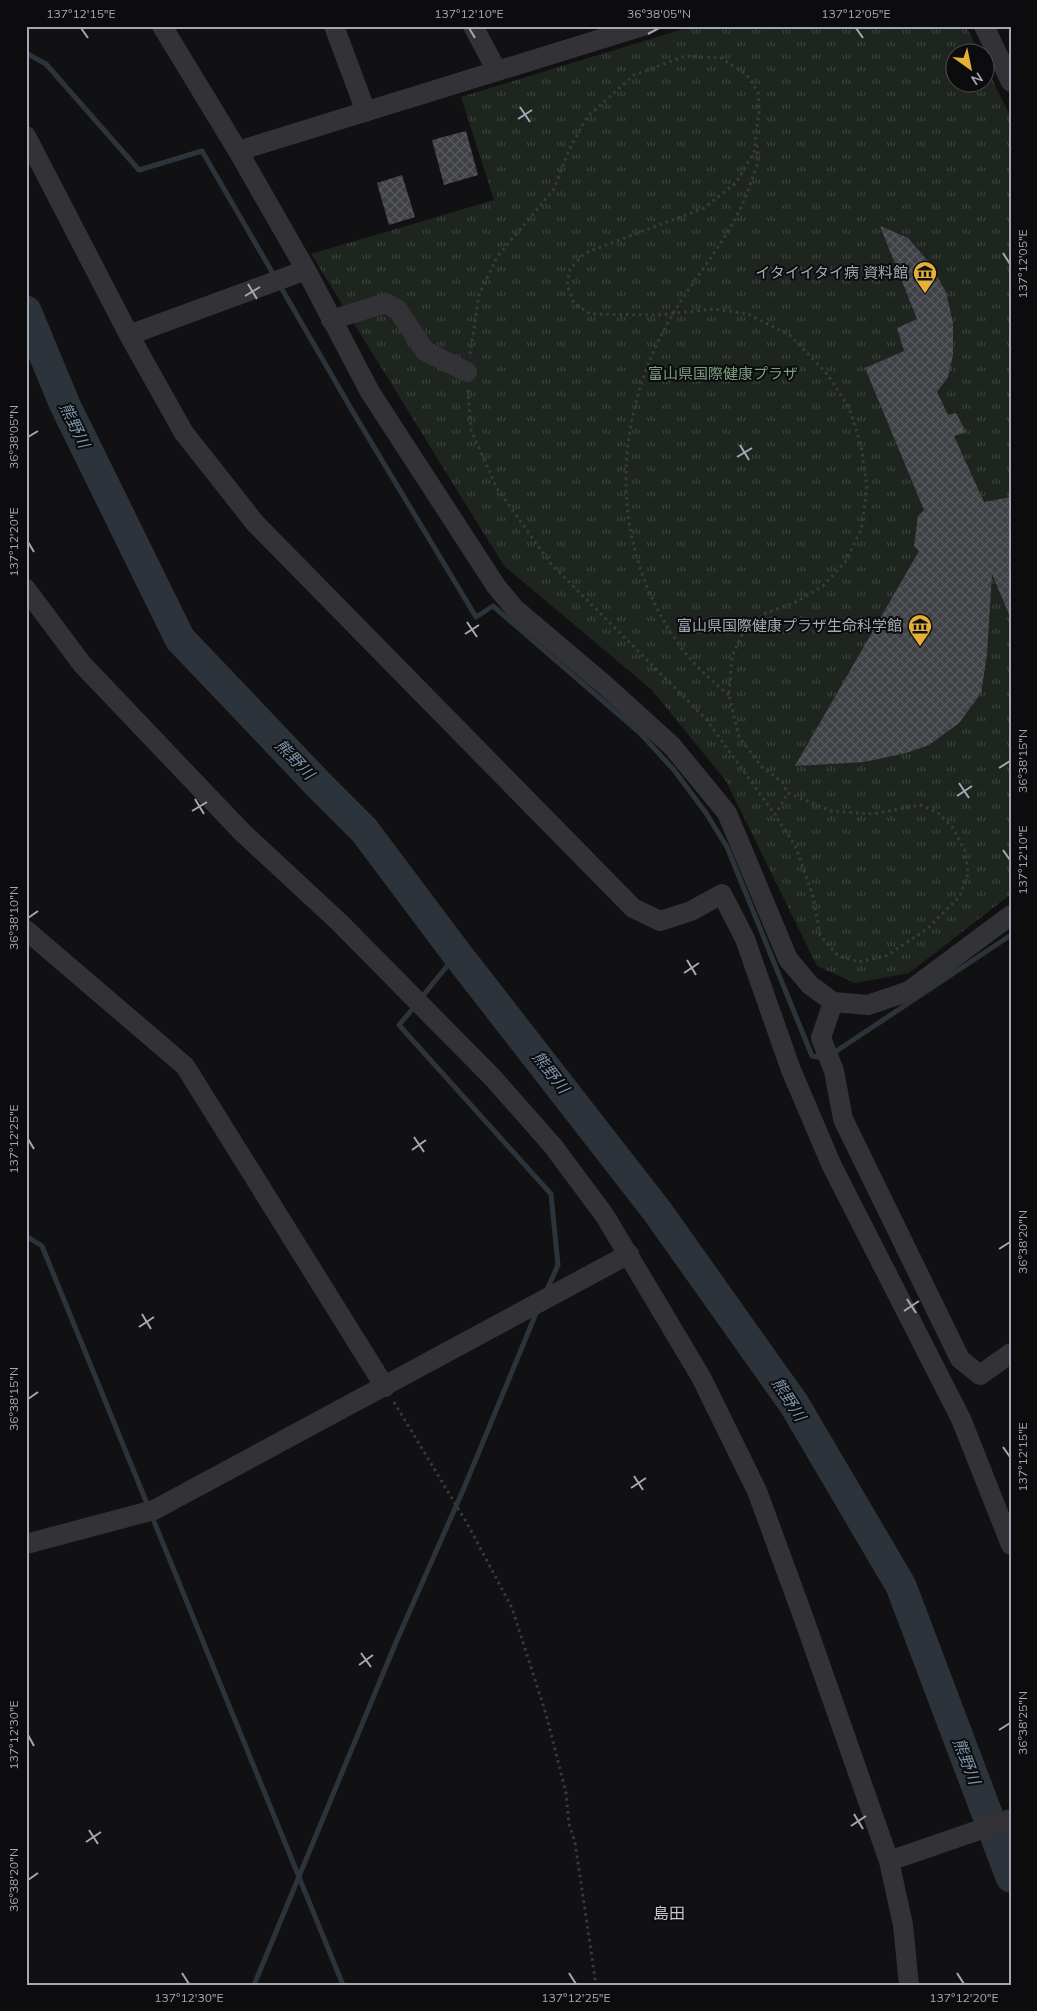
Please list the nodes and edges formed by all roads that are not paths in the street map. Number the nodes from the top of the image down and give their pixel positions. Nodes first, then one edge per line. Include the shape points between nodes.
1 (162, 26) edge
2 (334, 26) edge
3 (473, 26) edge
4 (643, 26) edge
5 (984, 26) edge
6 (497, 71) junction
7 (1011, 82) edge
8 (366, 112) junction
9 (26, 136) edge
10 (238, 151) junction
11 (306, 270) junction
12 (331, 320) junction
13 (129, 335) junction
14 (467, 372) road end
15 (26, 589) edge
16 (1011, 915) edge
17 (26, 930) edge
18 (833, 1002) junction
19 (629, 1254) junction
20 (1011, 1353) edge
21 (385, 1387) junction
22 (26, 1544) edge
23 (1011, 1545) edge
24 (1011, 1819) edge
25 (889, 1861) junction
26 (910, 1985) edge

1 - 10 street
2 - 8 street
3 - 6 street
4 - 6 street
5 - 7 street
6 - 8 street
8 - 10 street
9 - 13 street
10 - 11 street
11 - 12 street
11 - 13 street
12 - 14 street via 386,303 398,310 425,351
12 - 18 street via 370,392 504,596 672,746 727,814 788,959 810,985
13 - 23 street via 184,433 255,523 633,908 660,921 692,911 722,894 745,939 792,1070 832,1166 961,1419
15 - 19 street via 82,664 236,826 339,922 493,1078 553,1146
16 - 18 street via 909,991 868,1005
17 - 21 street via 185,1066
18 - 20 street via 821,1038 834,1071 842,1119 960,1359 980,1375
19 - 21 street
19 - 25 street via 701,1377 757,1492
21 - 22 street via 154,1510
24 - 25 street
25 - 26 street via 903,1925

